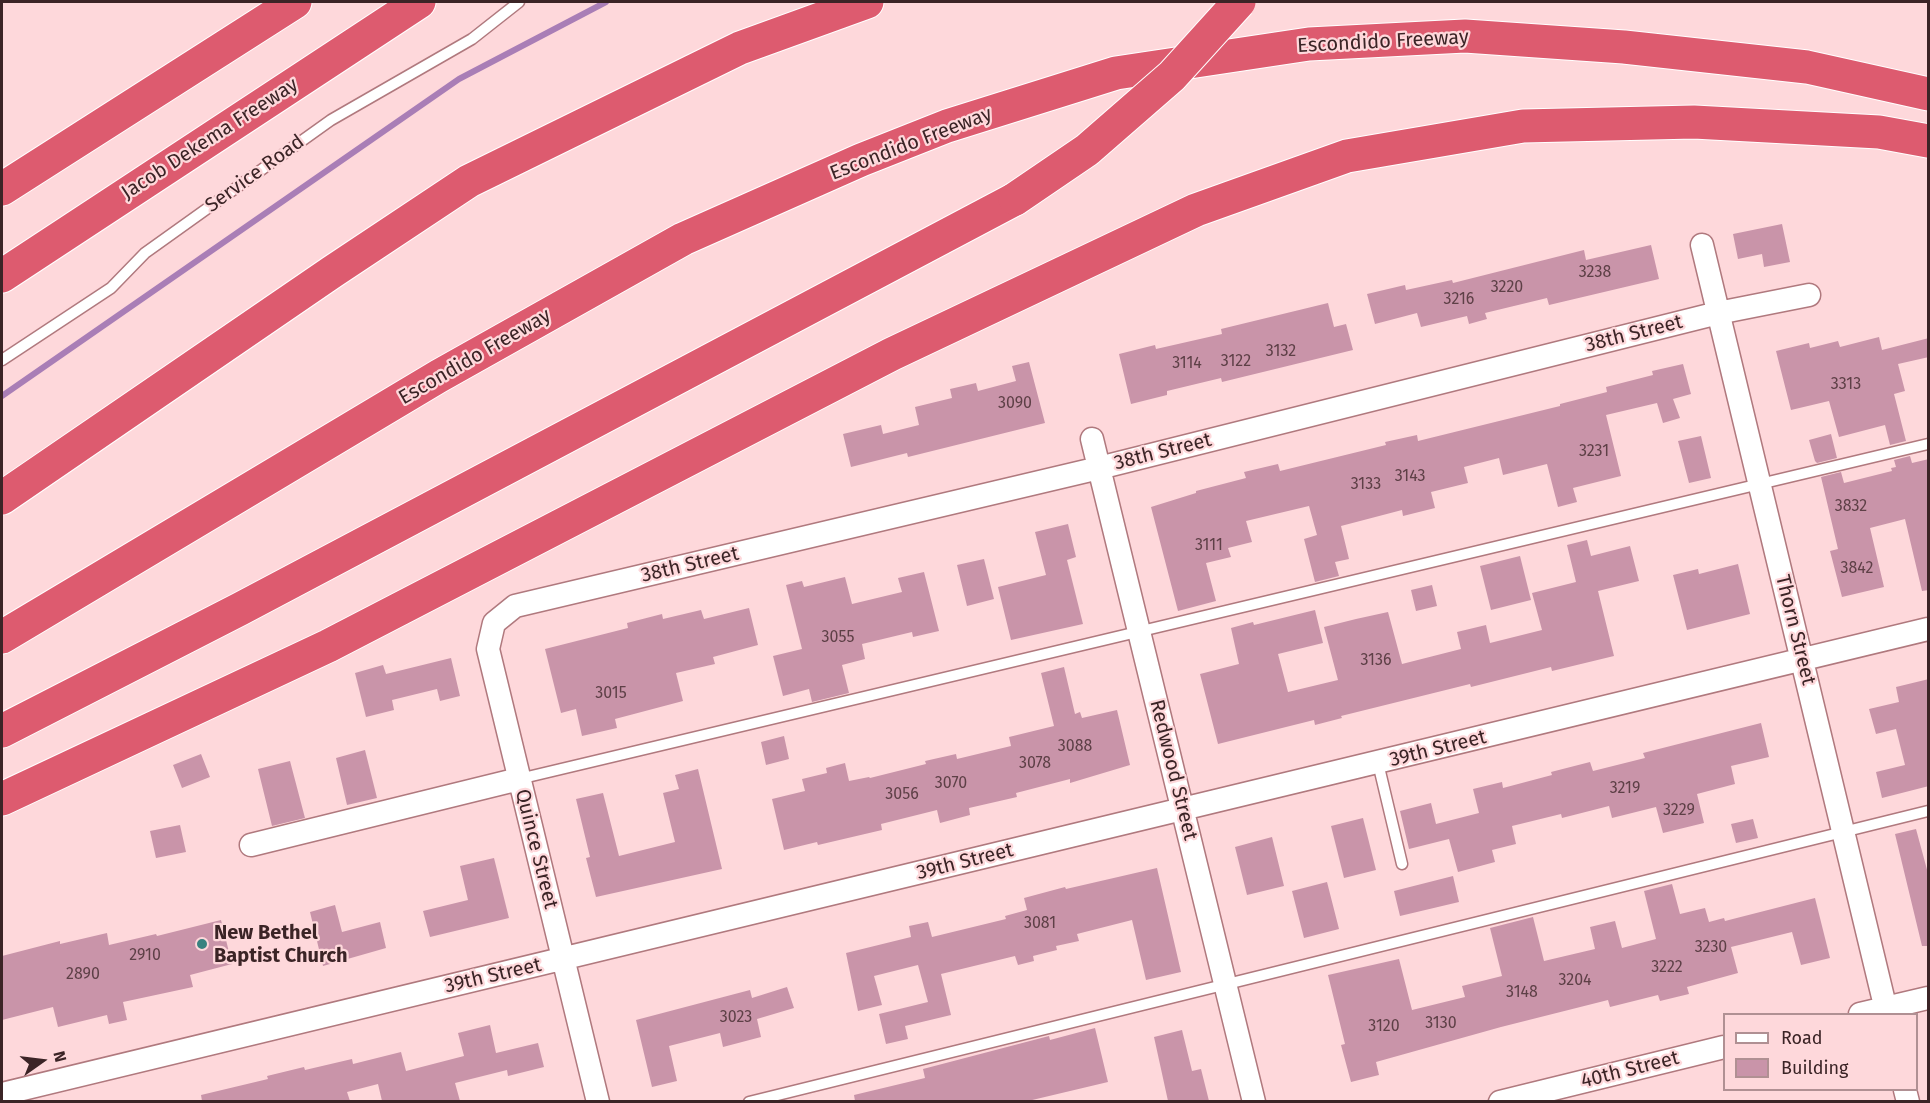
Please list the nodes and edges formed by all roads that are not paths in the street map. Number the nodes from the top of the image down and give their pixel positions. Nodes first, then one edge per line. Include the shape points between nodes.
1 (295, 2) edge
2 (419, 2) edge
3 (519, 2) edge
4 (867, 2) edge
5 (1239, 2) edge
6 (1929, 94) edge
7 (1929, 141) edge
8 (2, 189) edge
9 (1702, 245) dead end
10 (2, 276) edge
11 (1809, 295) dead end
12 (1718, 313) junction
13 (2, 360) edge
14 (1092, 439) dead end
15 (1929, 444) edge
16 (1099, 468) junction
17 (1760, 484) junction
18 (2, 498) edge
19 (515, 606) joint
20 (1929, 629) edge
21 (1139, 632) junction
22 (2, 638) edge
23 (1802, 660) junction
24 (2, 731) edge
25 (1378, 763) junction
26 (519, 779) junction
27 (2, 799) edge
28 (1182, 809) junction
29 (1929, 811) edge
30 (1843, 832) junction
31 (250, 845) dead end
32 (1402, 864) dead end
33 (563, 959) junction
34 (1226, 984) junction
35 (1929, 998) edge
36 (1886, 1011) edge
37 (1869, 1013) edge
38 (1723, 1047) edge
39 (2, 1094) edge
40 (598, 1101) edge
41 (749, 1101) edge
42 (1254, 1101) edge
43 (1500, 1101) edge

1 - 8 highway
2 - 10 highway, Jacob Dekema Freeway
3 - 13 lane, Service Road via 472,39 331,120 146,253 111,288
4 - 18 highway via 740,48 469,182
5 - 24 highway, bridge via 1172,76 1087,150 1015,199
6 - 22 highway, Escondido Freeway via 1807,67 1624,47 1465,36 1309,44 1116,73 937,130 683,239 439,376
7 - 27 highway via 1879,132 1694,122 1523,126 1347,156 1196,210 892,354 328,646
9 - 12 street, Thorn Street
11 - 12 street, 38th Street
12 - 16 street, 38th Street
12 - 17 street, Thorn Street
14 - 16 street, Redwood Street
15 - 17 lane
16 - 19 street, 38th Street
16 - 21 street, Redwood Street
17 - 21 lane
17 - 23 street, Thorn Street
19 - 26 street, Quince Street via 494,623 488,650
20 - 23 street, 39th Street
21 - 26 lane
21 - 28 street, Redwood Street
23 - 25 street, 39th Street
23 - 30 street, Thorn Street
25 - 28 street, 39th Street
25 - 32 lane
26 - 31 street
26 - 33 street, Quince Street
28 - 33 street, 39th Street
28 - 34 street, Redwood Street
29 - 30 lane
30 - 34 lane
30 - 36 street, Thorn Street
33 - 39 street, 39th Street
33 - 40 street, Quince Street
34 - 41 lane
34 - 42 street, Redwood Street
35 - 36 street
36 - 37 street
38 - 43 street, 40th Street

